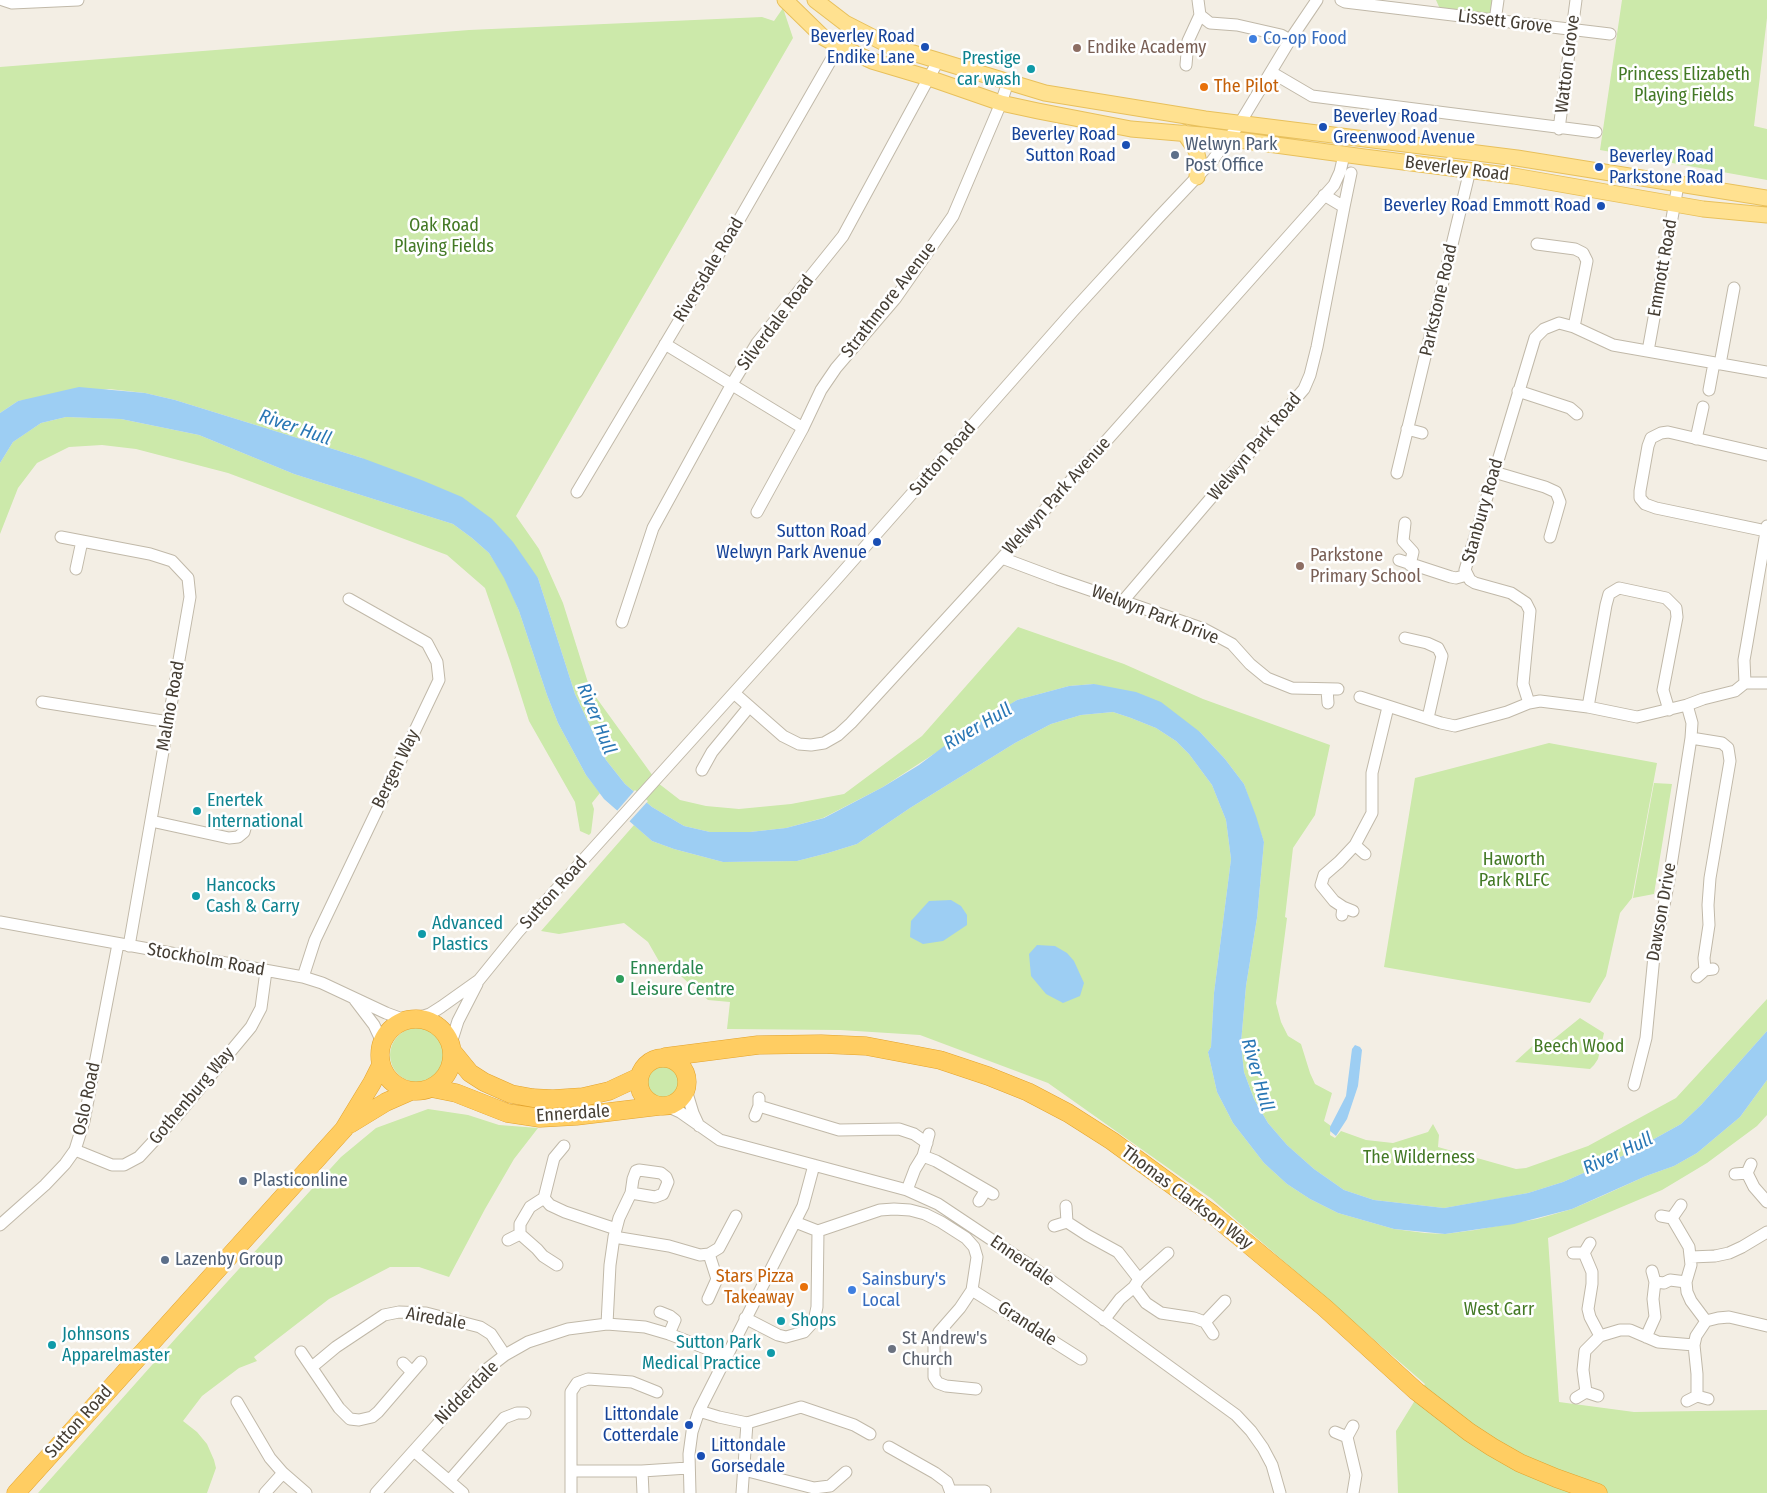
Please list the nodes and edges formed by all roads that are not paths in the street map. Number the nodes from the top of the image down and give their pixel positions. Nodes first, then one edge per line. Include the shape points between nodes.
1 (3, 0) edge
2 (78, 0) edge
3 (785, 0) edge
4 (1198, 0) edge
5 (1317, 0) edge
6 (1341, 0) edge
7 (1498, 0) edge
8 (1576, 0) edge
9 (824, 3) edge
10 (1422, 6) edge
11 (1200, 15) junction
12 (1495, 21) junction
13 (1572, 30) junction
14 (866, 34) junction
15 (1610, 34) dead end
16 (1290, 40) junction
17 (839, 46) junction
18 (862, 57) junction
19 (938, 61) junction
20 (1186, 67) dead end
21 (1271, 72) junction
22 (929, 78) junction
23 (1008, 82) junction
24 (1100, 102) junction
25 (1001, 103) junction
26 (1098, 122) junction
27 (1240, 123) junction
28 (1559, 129) junction
29 (1596, 132) dead end
30 (1184, 133) junction
31 (1230, 138) junction
32 (1344, 154) junction
33 (1470, 170) junction
34 (1351, 173) dead end
35 (1197, 177) junction
36 (1678, 185) junction
37 (1324, 195) junction
38 (1767, 198) edge
39 (1675, 203) junction
40 (1344, 208) junction
41 (1767, 215) edge
42 (1537, 244) dead end
43 (1734, 288) dead end
44 (1574, 327) junction
45 (665, 344) junction
46 (1648, 351) junction
47 (1717, 363) junction
48 (1767, 372) edge
49 (732, 384) junction
50 (1709, 390) dead end
51 (1518, 392) junction
52 (1703, 408) dead end
53 (1577, 414) dead end
54 (803, 428) junction
55 (1407, 429) junction
56 (1422, 433) dead end
57 (1696, 439) junction
58 (1767, 455) edge
59 (1494, 472) junction
60 (1397, 473) dead end
61 (576, 492) dead end
62 (757, 512) dead end
63 (1405, 523) dead end
64 (1766, 529) edge
65 (1554, 532) dead end
66 (61, 537) dead end
67 (82, 541) junction
68 (1002, 558) junction
69 (1399, 560) dead end
70 (1410, 565) junction
71 (76, 570) dead end
72 (1467, 575) junction
73 (349, 599) dead end
74 (1123, 601) junction
75 (622, 622) dead end
76 (1405, 638) dead end
77 (1745, 683) junction
78 (1767, 683) edge
79 (734, 693) junction
80 (1360, 696) dead end
81 (42, 702) dead end
82 (1529, 703) junction
83 (1328, 704) dead end
84 (1687, 705) junction
85 (1388, 706) junction
86 (749, 707) junction
87 (1588, 707) junction
88 (1669, 710) junction
89 (1428, 718) junction
90 (169, 722) junction
91 (1691, 738) junction
92 (702, 770) dead end
93 (151, 821) junction
94 (247, 821) dead end
95 (1355, 845) junction
96 (1365, 854) dead end
97 (1346, 911) dead end
98 (0, 922) edge
99 (124, 945) junction
100 (266, 971) junction
101 (1705, 972) dead end
102 (303, 977) junction
103 (479, 980) junction
104 (354, 999) junction
105 (411, 1019) junction
106 (382, 1042) junction
107 (451, 1047) junction
108 (718, 1051) junction
109 (665, 1057) junction
110 (381, 1065) junction
111 (639, 1077) junction
112 (687, 1085) junction
113 (1634, 1085) dead end
114 (431, 1088) junction
115 (411, 1091) junction
116 (663, 1106) junction
117 (758, 1107) dead end
118 (699, 1126) junction
119 (344, 1129) junction
120 (564, 1146) dead end
121 (75, 1150) junction
122 (923, 1156) junction
123 (814, 1165) junction
124 (1744, 1170) dead end
125 (907, 1190) junction
126 (631, 1193) dead end
127 (544, 1198) junction
128 (979, 1201) dead end
129 (1767, 1202) edge
130 (1681, 1205) dead end
131 (1066, 1206) dead end
132 (736, 1216) dead end
133 (795, 1222) junction
134 (1067, 1222) junction
135 (0, 1225) edge
136 (1054, 1226) dead end
137 (818, 1231) junction
138 (1767, 1232) edge
139 (615, 1233) junction
140 (520, 1234) junction
141 (508, 1240) dead end
142 (1590, 1243) dead end
143 (1168, 1253) dead end
144 (709, 1254) junction
145 (1691, 1257) junction
146 (557, 1265) dead end
147 (1686, 1282) junction
148 (1137, 1283) junction
149 (972, 1290) junction
150 (708, 1299) dead end
151 (1225, 1301) dead end
152 (660, 1312) dead end
153 (746, 1318) junction
154 (1104, 1320) junction
155 (1706, 1321) junction
156 (1206, 1322) junction
157 (607, 1324) junction
158 (1767, 1326) edge
159 (669, 1334) junction
160 (1213, 1334) dead end
161 (1600, 1336) junction
162 (1646, 1337) junction
163 (1694, 1345) junction
164 (300, 1352) dead end
165 (505, 1355) junction
166 (726, 1356) junction
167 (1081, 1359) dead end
168 (421, 1362) dead end
169 (403, 1363) dead end
170 (312, 1367) junction
171 (412, 1372) junction
172 (976, 1389) dead end
173 (657, 1392) dead end
174 (1586, 1392) junction
175 (1598, 1396) dead end
176 (1576, 1398) dead end
177 (1697, 1399) dead end
178 (237, 1409) dead end
179 (699, 1411) junction
180 (525, 1413) dead end
181 (747, 1423) junction
182 (1354, 1426) dead end
183 (1335, 1432) dead end
184 (870, 1434) dead end
185 (1347, 1437) junction
186 (889, 1447) dead end
187 (414, 1451) junction
188 (688, 1468) junction
189 (744, 1470) junction
190 (570, 1471) junction
191 (642, 1471) junction
192 (846, 1472) dead end
193 (284, 1473) junction
194 (449, 1481) junction
195 (833, 1490) edge
196 (984, 1491) dead end
197 (951, 1492) edge
198 (16, 1493) edge
199 (265, 1493) edge
200 (306, 1493) edge
201 (376, 1493) edge
202 (463, 1493) edge
203 (571, 1493) edge
204 (643, 1493) edge
205 (690, 1493) edge
206 (742, 1493) edge
207 (1280, 1493) edge
208 (1353, 1493) edge
209 (1598, 1493) edge

1 - 2 street via 12,3
3 - 17 main road, Beverley Road via 824,38
4 - 11 street
5 - 16 street, Sutton Road
6 - 10 street, Lissett Grove
7 - 12 street
8 - 13 street, Watton Grove
9 - 14 main road, Beverley Road via 845,23
10 - 12 street, Lissett Grove
11 - 16 street via 1210,23 1237,25
11 - 20 street via 1188,40
12 - 13 street, Lissett Grove
13 - 15 street, Lissett Grove
13 - 28 street, Watton Grove
14 - 18 main road
14 - 19 main road, Beverley Road via 890,46
16 - 21 street, Sutton Road
17 - 18 main road, Beverley Road
17 - 45 street, Riversdale Road
18 - 22 main road, Beverley Road
19 - 22 street, Silverdale Road
19 - 23 main road, Beverley Road
21 - 27 street, Sutton Road
21 - 28 street via 1312,96
22 - 25 main road, Beverley Road
22 - 49 street, Silverdale Road via 843,236 757,343
23 - 24 main road, Beverley Road
23 - 25 street, Strathmore Avenue
24 - 26 main road
24 - 27 main road, Beverley Road
25 - 26 main road, Beverley Road
25 - 54 street, Strathmore Avenue via 953,216 895,299 836,368 821,390
26 - 30 main road, Beverley Road via 1131,129
27 - 31 street, Sutton Road
27 - 36 main road, Beverley Road via 1517,158
28 - 29 street
30 - 31 main road, Beverley Road
30 - 35 main road via 1196,150
31 - 32 main road, Beverley Road
31 - 35 street, Sutton Road
32 - 33 main road, Beverley Road
32 - 37 street, Welwyn Park Avenue via 1334,185
33 - 39 main road, Beverley Road
33 - 55 street, Parkstone Road
34 - 40 street, Welwyn Park Road
35 - 79 street, Sutton Road via 1073,311
36 - 38 main road, Beverley Road
36 - 39 street, Emmott Road
37 - 40 street
37 - 68 street, Welwyn Park Avenue
39 - 41 main road, Beverley Road
39 - 46 street, Emmott Road
40 - 74 street, Welwyn Park Road via 1317,347 1304,389
42 - 44 street via 1575,249 1583,253 1587,261
43 - 47 street
44 - 46 street, Stanbury Road via 1613,345
44 - 51 street, Stanbury Road via 1559,323 1544,329 1535,338
45 - 49 street
45 - 61 street, Riversdale Road
46 - 47 street, Stanbury Road
47 - 48 street, Stanbury Road
47 - 50 street
49 - 54 street
49 - 75 street, Silverdale Road via 654,528
51 - 53 street via 1570,408
51 - 59 street, Stanbury Road
52 - 57 street
54 - 62 street, Strathmore Avenue
55 - 56 street
55 - 60 street, Parkstone Road
57 - 58 street
57 - 64 street via 1668,432 1651,438 1640,498 1656,508
59 - 65 street via 1556,492 1560,502
59 - 72 street, Stanbury Road via 1467,561
63 - 70 street via 1403,541 1413,552
64 - 77 street via 1746,643
66 - 67 street, Malmo Road
67 - 71 street
67 - 90 street, Malmo Road via 150,554 172,562 188,578 190,597
68 - 74 street, Welwyn Park Drive
68 - 86 street, Welwyn Park Avenue via 838,735 824,743 799,744 783,736
69 - 70 street
70 - 72 street via 1456,578
72 - 82 street, Stanbury Road via 1475,584 1512,593 1526,603 1530,611 1523,684
73 - 102 street, Bergen Way via 427,643 437,662 438,680 315,940
74 - 83 street, Welwyn Park Drive via 1204,629 1232,644 1267,678 1292,688 1333,689
76 - 89 street via 1438,648 1442,656
77 - 78 street
77 - 84 street via 1736,691
79 - 86 street, Welwyn Park Avenue
79 - 103 street, Sutton Road
80 - 85 street
81 - 90 street
82 - 87 street via 1540,701
82 - 89 street via 1455,726
84 - 88 street
84 - 91 street, Dawson Drive via 1692,724
85 - 89 street
85 - 95 street via 1383,742 1372,773 1372,813
86 - 92 street via 712,752
87 - 88 street via 1636,717
87 - 88 street via 1606,605 1610,594 1619,588 1666,598 1676,608 1677,617 1662,690
90 - 93 street, Malmo Road
91 - 101 street via 1722,743 1728,748 1730,761 1705,878 1709,925
91 - 113 street, Dawson Drive via 1654,956 1646,1038
93 - 94 street via 229,838 244,832
93 - 99 street, Malmo Road
95 - 96 street
95 - 97 street via 1324,875 1321,885
98 - 99 street, Stockholm Road
99 - 100 street, Stockholm Road
99 - 121 street, Oslo Road
100 - 102 street, Stockholm Road
100 - 121 street, Gothenburg Way via 260,1008 251,1026 139,1157 124,1166 112,1165
102 - 104 street, Stockholm Road
103 - 105 street, Sutton Road via 430,1014
103 - 107 street via 458,1021
104 - 105 street, Stockholm Road
104 - 106 street via 374,1025
105 - 106 highway via 391,1028
105 - 107 highway via 428,1020 438,1025
106 - 110 highway via 379,1053
107 - 111 highway, Ennerdale via 470,1073 484,1082 511,1094 533,1098 583,1097 609,1091
107 - 114 highway via 452,1062 448,1073
108 - 109 highway, Thomas Clarkson Way
108 - 112 highway via 693,1070
108 - 209 highway, Thomas Clarkson Way via 794,1044 846,1044 892,1050 967,1068 1049,1103 1112,1141 1212,1214 1469,1432 1520,1463
109 - 111 highway via 648,1062
109 - 112 highway via 683,1067
110 - 115 highway via 392,1083
110 - 119 highway
111 - 116 highway via 641,1092 652,1104
112 - 116 highway via 679,1101
112 - 118 street
114 - 115 highway
114 - 116 highway, Ennerdale via 507,1113 540,1118
115 - 119 highway via 386,1102
116 - 118 street, Ennerdale via 680,1112
117 - 122 street via 839,1130 899,1130 928,1138
118 - 123 street, Ennerdale via 727,1142
119 - 198 highway, Sutton Road
120 - 127 street via 554,1158
121 - 135 street, Oslo Road via 45,1185
122 - 125 street
122 - 128 street via 990,1192
123 - 125 street, Ennerdale
123 - 133 street via 803,1206
124 - 129 street
125 - 154 street, Ennerdale via 938,1204 985,1234
126 - 139 street
127 - 139 street via 550,1205
127 - 140 street via 530,1208 520,1224
130 - 145 street via 1667,1217 1689,1247
131 - 134 street
132 - 144 street via 719,1248
133 - 137 street
133 - 153 street
134 - 136 street
134 - 148 street via 1118,1252
137 - 149 street via 880,1210 894,1208 925,1214 966,1238 974,1247
137 - 153 street via 814,1321 804,1332 786,1337 778,1336
138 - 145 street via 1729,1253
139 - 144 street via 700,1255
139 - 157 street
140 - 141 street
140 - 146 street
142 - 161 street via 1579,1253 1592,1272 1588,1309
143 - 148 street
144 - 150 street via 717,1279
145 - 147 street
147 - 155 street via 1691,1301
147 - 162 street via 1670,1280 1664,1283 1654,1277 1655,1317
148 - 154 street
148 - 156 street via 1146,1303 1162,1313
149 - 167 street, Grandale
149 - 172 street via 934,1344 934,1377 946,1386
151 - 156 street
152 - 159 street via 675,1320
153 - 166 street
154 - 207 street, Ennerdale via 1236,1415 1263,1448
155 - 158 street via 1729,1317
155 - 163 street
156 - 160 street
157 - 159 street, Nidderdale via 645,1327
157 - 165 street, Nidderdale via 568,1329 528,1342
159 - 166 street, Nidderdale
161 - 162 street via 1630,1330
161 - 174 street via 1586,1351 1583,1370
162 - 163 street via 1658,1342
163 - 177 street
164 - 170 street
165 - 170 street, Airedale via 491,1334 480,1327 426,1313 399,1312 384,1315 336,1346
165 - 187 street, Nidderdale via 487,1369
166 - 179 street
168 - 171 street
169 - 171 street
170 - 171 street via 344,1414 358,1420 378,1412
173 - 190 street via 632,1382 588,1379 577,1383 571,1392
174 - 175 street
174 - 176 street
178 - 193 street
179 - 181 street
179 - 188 street via 692,1432
180 - 194 street via 504,1418
181 - 184 street via 801,1406
181 - 189 street
182 - 185 street
183 - 185 street
185 - 208 street via 1356,1475
186 - 197 street via 936,1473 947,1482
187 - 194 street
187 - 201 street, Nidderdale
188 - 191 street
188 - 205 street
189 - 195 street
189 - 206 street
190 - 191 street
190 - 203 street
191 - 204 street
192 - 195 street
193 - 199 street
193 - 200 street
194 - 202 street
196 - 197 street

